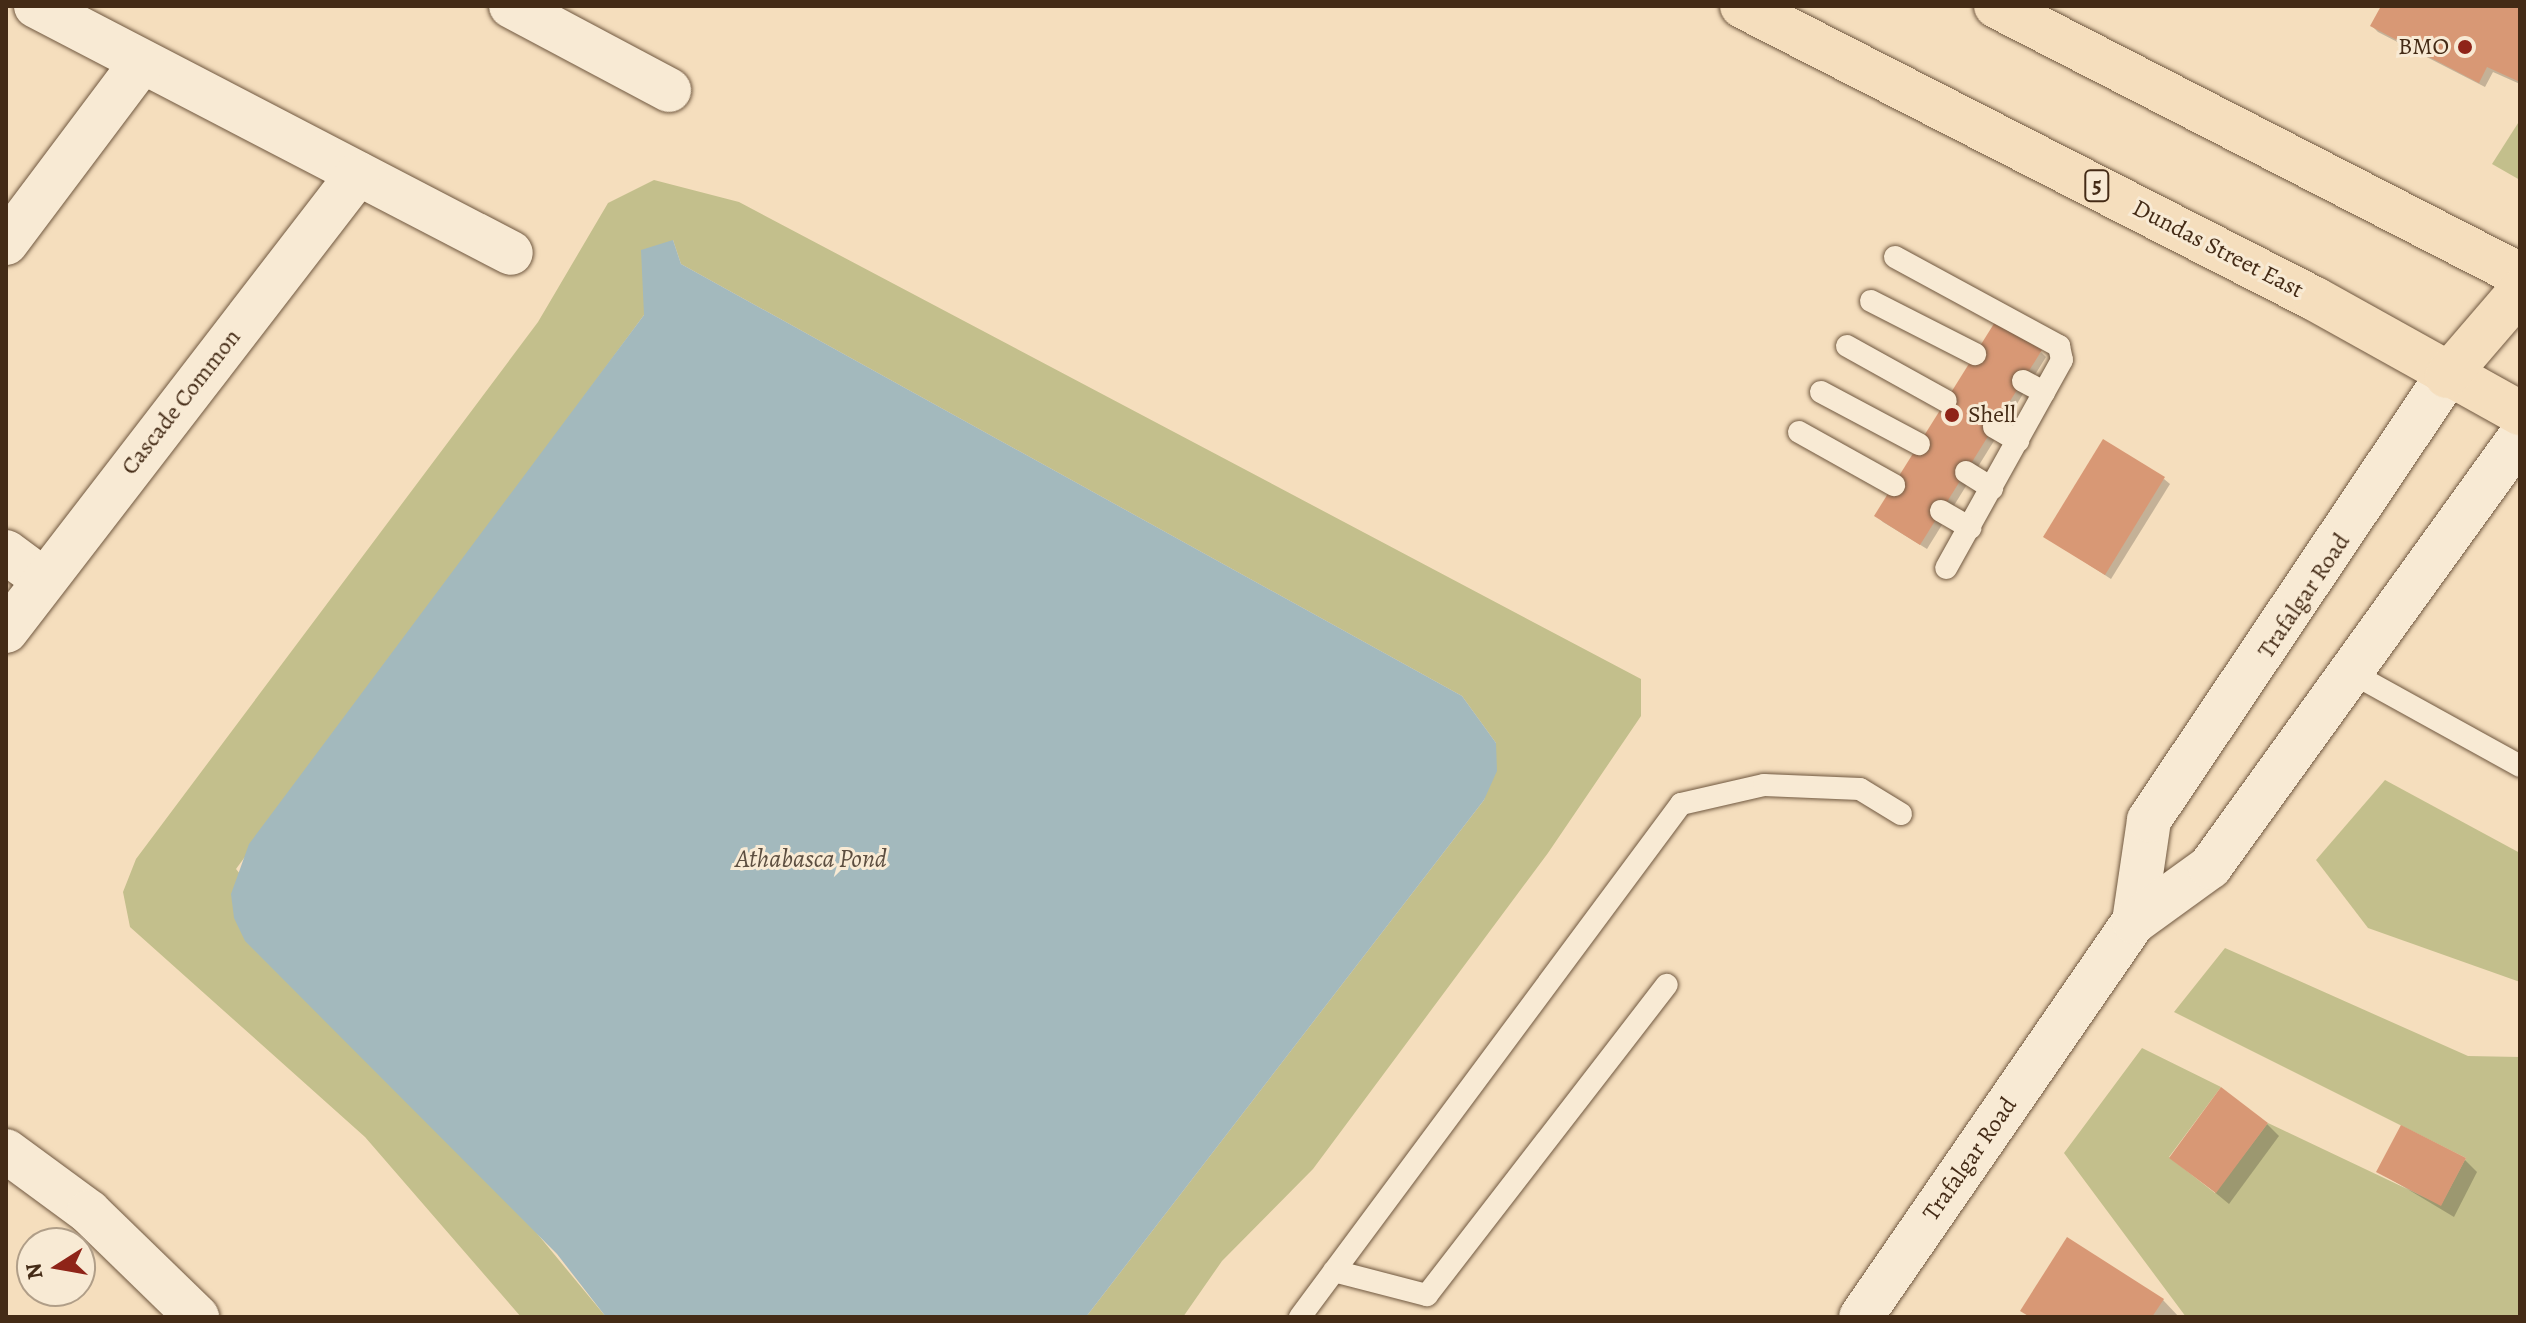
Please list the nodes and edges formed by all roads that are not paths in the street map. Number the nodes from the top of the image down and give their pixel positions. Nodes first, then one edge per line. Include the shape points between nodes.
1 (36, 6) edge
2 (511, 6) edge
3 (1742, 6) edge
4 (1996, 6) edge
5 (142, 62) junction
6 (669, 90) dead end
7 (358, 174) junction
8 (6, 243) edge
9 (511, 253) dead end
10 (1895, 257) dead end
11 (2520, 275) edge
12 (2520, 291) edge
13 (1871, 301) dead end
14 (1847, 346) dead end
15 (1975, 354) dead end
16 (2447, 376) junction
17 (2023, 381) dead end
18 (1821, 392) dead end
19 (2044, 392) junction
20 (1946, 401) dead end
21 (2520, 413) edge
22 (1994, 427) dead end
23 (1799, 432) dead end
24 (2520, 437) edge
25 (2018, 441) junction
26 (1919, 444) dead end
27 (1966, 472) dead end
28 (1894, 485) dead end
29 (1992, 488) junction
30 (1941, 511) dead end
31 (1970, 528) junction
32 (6, 552) edge
33 (1946, 568) dead end
34 (44, 580) junction
35 (6, 631) edge
36 (2350, 672) junction
37 (2520, 766) edge
38 (1901, 814) dead end
39 (2134, 922) junction
40 (1667, 985) dead end
41 (6, 1151) edge
42 (1334, 1271) junction
43 (197, 1317) edge
44 (1300, 1317) edge
45 (1861, 1317) edge

1 - 5 street
2 - 6 street
3 - 16 main road, Dundas Street East / 5 via 2315,299
4 - 11 main road
5 - 7 street
5 - 8 street
7 - 9 street
7 - 34 street, Cascade Common
10 - 19 lane via 2059,346 2062,360
12 - 16 main road, Trafalgar Road
13 - 15 lane
14 - 20 lane
16 - 21 main road, Dundas Street East / 5
16 - 39 street, Trafalgar Road via 2149,820
17 - 19 lane
18 - 26 lane
19 - 25 lane
22 - 25 lane
23 - 28 lane
24 - 36 street, Trafalgar Road
25 - 29 lane
27 - 29 lane
29 - 31 lane
30 - 31 lane
31 - 33 lane
32 - 34 street
34 - 35 street, Cascade Common
36 - 37 lane
36 - 39 street, Trafalgar Road via 2210,867
38 - 42 lane via 1860,789 1764,785 1681,804
39 - 45 street, Trafalgar Road
40 - 42 lane via 1427,1295
41 - 43 street via 89,1212
42 - 44 lane

